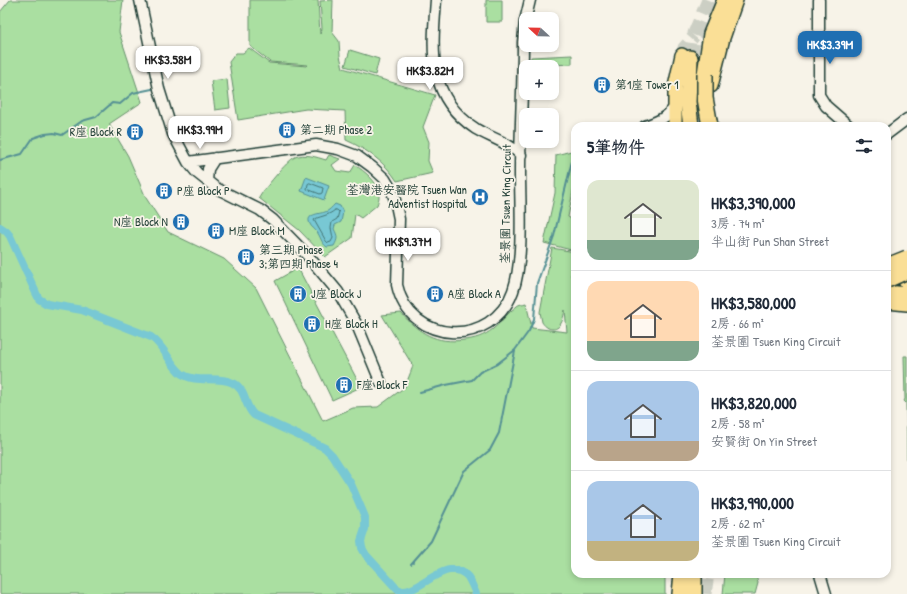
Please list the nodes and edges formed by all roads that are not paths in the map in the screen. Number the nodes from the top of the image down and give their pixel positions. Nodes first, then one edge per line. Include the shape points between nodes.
1 (140, 0) edge
2 (436, 0) edge
3 (530, 0) edge
4 (725, 0) edge
5 (736, 0) edge
6 (819, 0) edge
7 (686, 56) joint
8 (711, 86) dead end
9 (522, 108) edge
10 (674, 108) junction
11 (907, 119) edge
12 (658, 122) edge
13 (673, 122) edge
14 (690, 122) edge
15 (709, 122) edge
16 (844, 122) edge
17 (891, 131) edge
18 (519, 134) edge
19 (500, 140) junction
20 (521, 148) edge
21 (521, 155) junction
22 (215, 158) junction
23 (188, 162) junction
24 (207, 181) junction
25 (907, 252) edge
26 (891, 258) edge
27 (907, 258) edge
28 (891, 264) edge
29 (907, 271) edge
30 (891, 278) edge
31 (907, 284) edge
32 (891, 292) edge
33 (907, 294) edge
34 (891, 302) edge
35 (907, 304) edge
36 (380, 384) dead end
37 (672, 578) edge
38 (682, 578) edge
39 (694, 578) edge
40 (821, 578) edge
41 (674, 594) edge
42 (680, 594) edge
43 (694, 594) edge
44 (826, 594) edge

1 - 23 street via 159,89 173,134
2 - 19 street via 435,60 442,91 449,103 469,124
3 - 9 street, 荃景圍 Tsuen King Circuit via 524,36
4 - 15 highway, bridge via 711,34 706,66 705,98
5 - 8 main road
6 - 16 street via 820,95 826,106
7 - 10 main road via 675,87
7 - 14 highway
10 - 12 street
10 - 13 main road
11 - 17 street
18 - 19 street via 511,139
19 - 21 street
20 - 21 street, 荃景圍 Tsuen King Circuit
21 - 22 street, 荃景圍 Tsuen King Circuit via 520,251 514,290 496,317 480,328 461,333 439,330 423,324 416,319 399,296 397,205 392,189 372,167 347,152 316,145
22 - 23 street, 荃景圍 Tsuen King Circuit
22 - 24 street via 208,169
23 - 24 street
24 - 36 street via 260,210 308,256 338,292 357,325
25 - 26 street
25 - 31 main road via 901,260 900,267
27 - 28 highway, bridge
29 - 30 highway, bridge
32 - 33 main road
34 - 35 main road
37 - 41 highway
38 - 42 highway
39 - 43 highway
40 - 44 street

